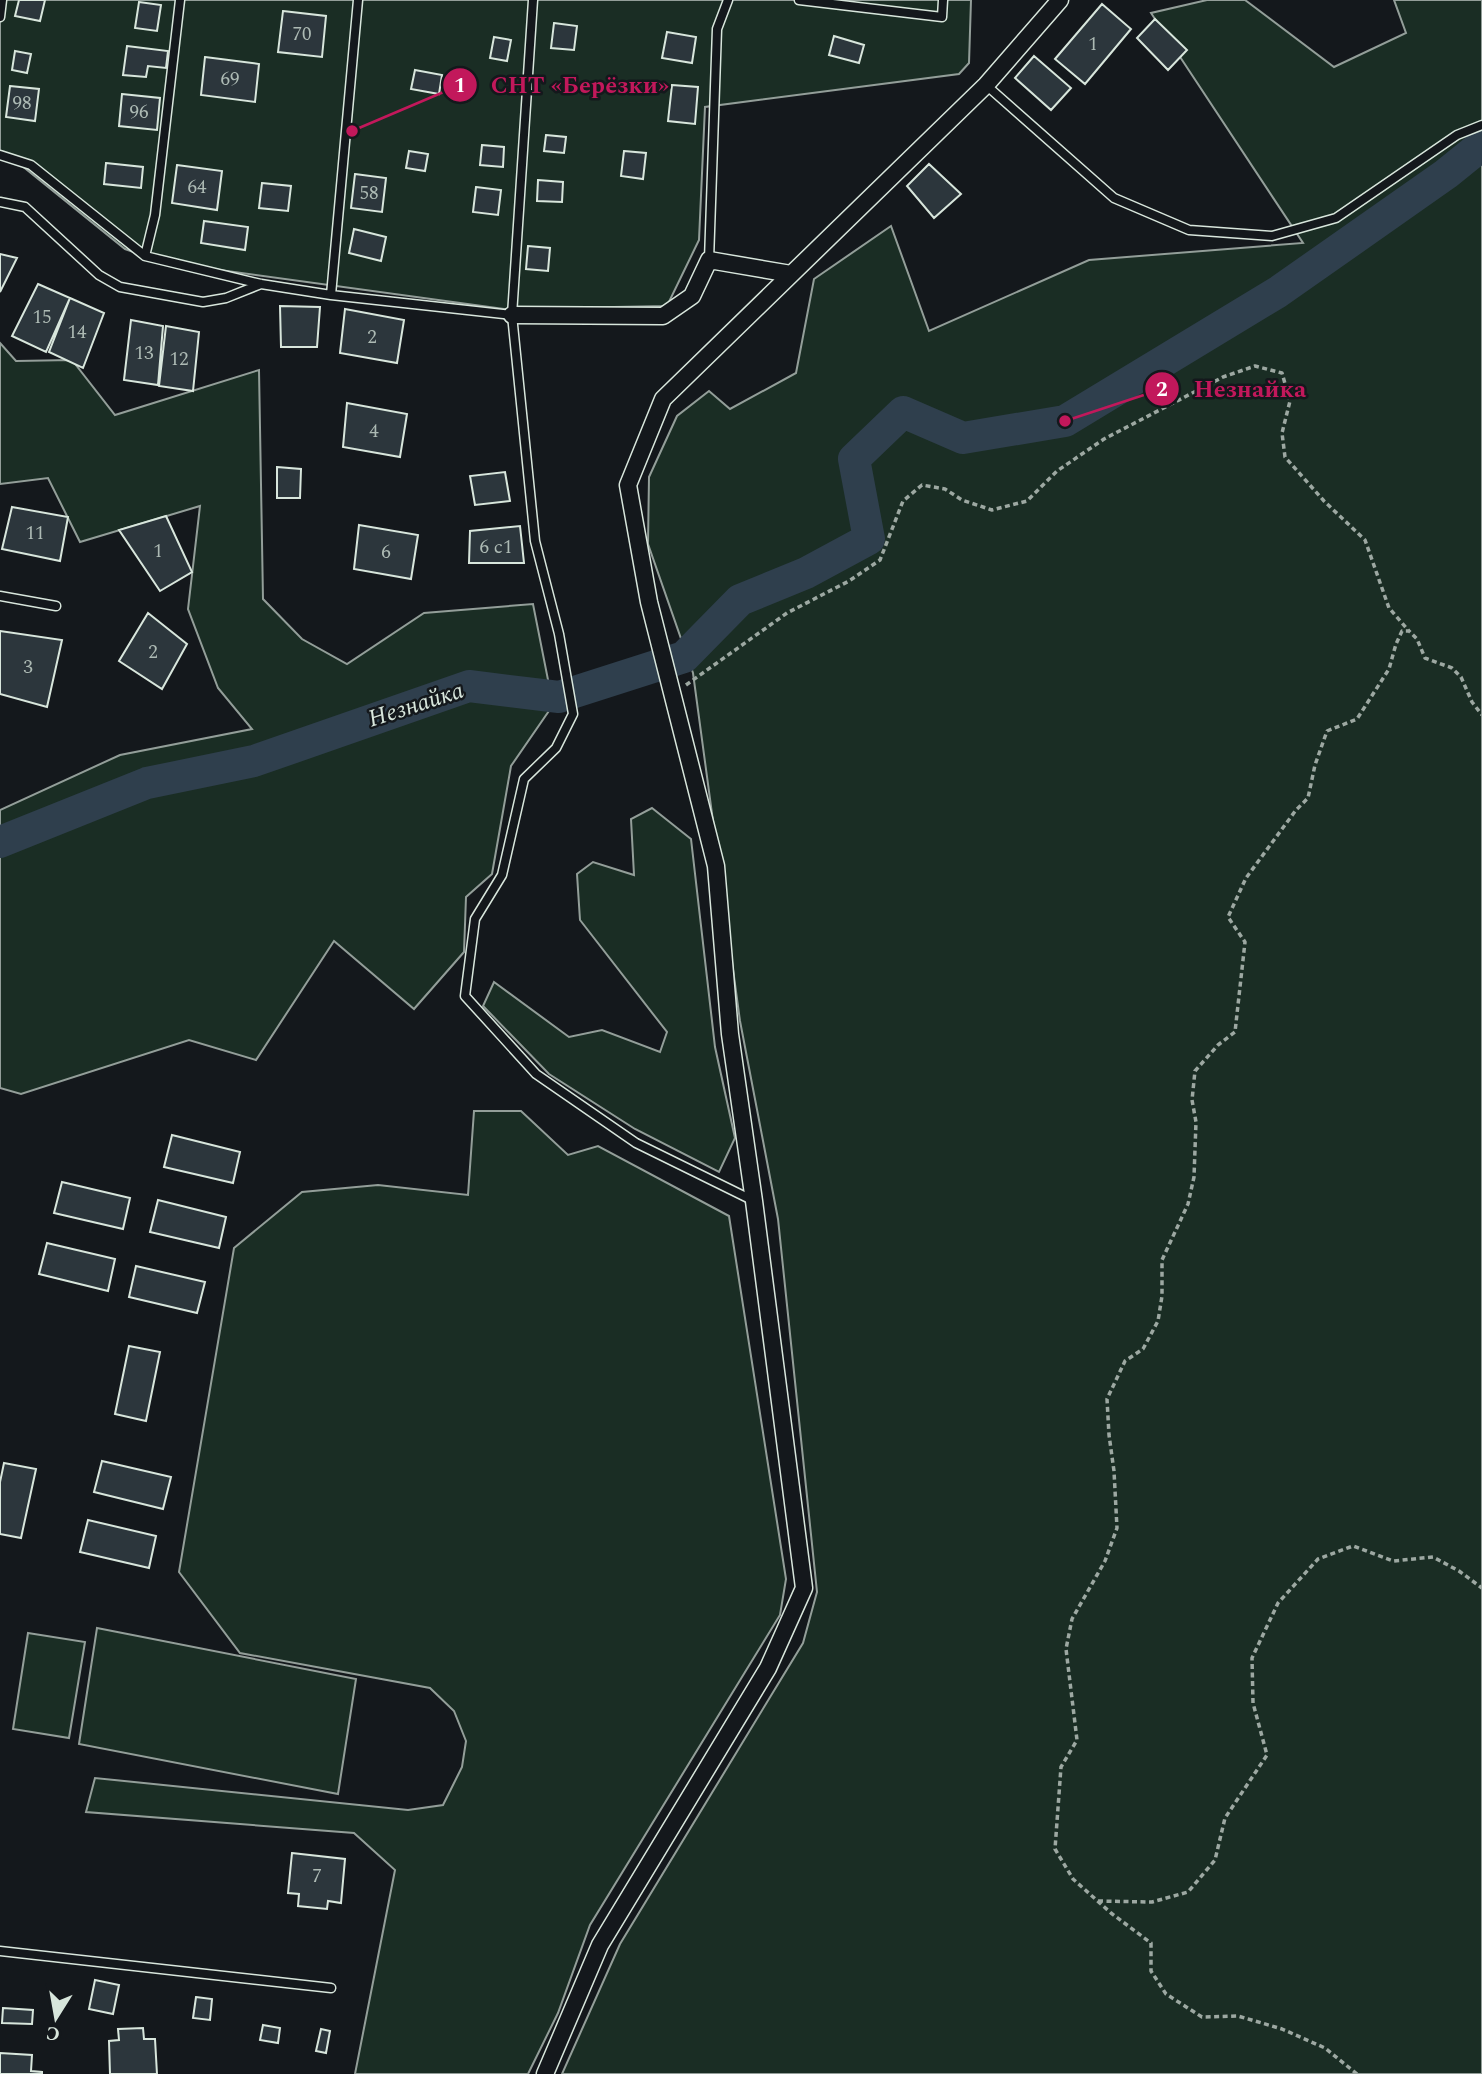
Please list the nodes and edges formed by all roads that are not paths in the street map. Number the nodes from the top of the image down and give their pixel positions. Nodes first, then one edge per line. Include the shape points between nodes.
1 (180, 0) edge
2 (358, 0) edge
3 (533, 0) edge
4 (728, 0) edge
5 (799, 0) edge
6 (943, 0) edge
7 (1060, 0) edge
8 (1, 1) edge
9 (0, 18) edge
10 (986, 85) junction
11 (1482, 125) edge
12 (0, 155) edge
13 (0, 202) edge
14 (145, 256) junction
15 (709, 260) junction
16 (791, 274) junction
17 (261, 284) junction
18 (331, 295) junction
19 (512, 315) junction
20 (0, 596) edge
21 (56, 606) dead end
22 (754, 1201) junction
23 (0, 1951) edge
24 (331, 1988) dead end
25 (545, 2074) edge

1 - 14 lane via 155,215
2 - 18 lane
3 - 19 lane
4 - 15 lane via 717,29
5 - 6 lane via 942,17
7 - 10 street
8 - 9 lane
10 - 11 lane via 1114,198 1189,230 1272,236 1336,218 1457,135
10 - 16 street
12 - 14 lane via 31,165
13 - 17 lane via 25,207 99,275 120,288 203,302
14 - 17 lane
15 - 16 street
15 - 19 street via 692,296 663,316
16 - 22 street via 663,399 628,485 649,602 716,866 730,1034
17 - 18 lane
18 - 19 lane
19 - 22 lane via 535,541 573,714 556,748 524,779 502,875 475,919 465,996 536,1074 636,1143
20 - 21 lane
22 - 25 street via 804,1588 768,1668 600,1945
23 - 24 lane

